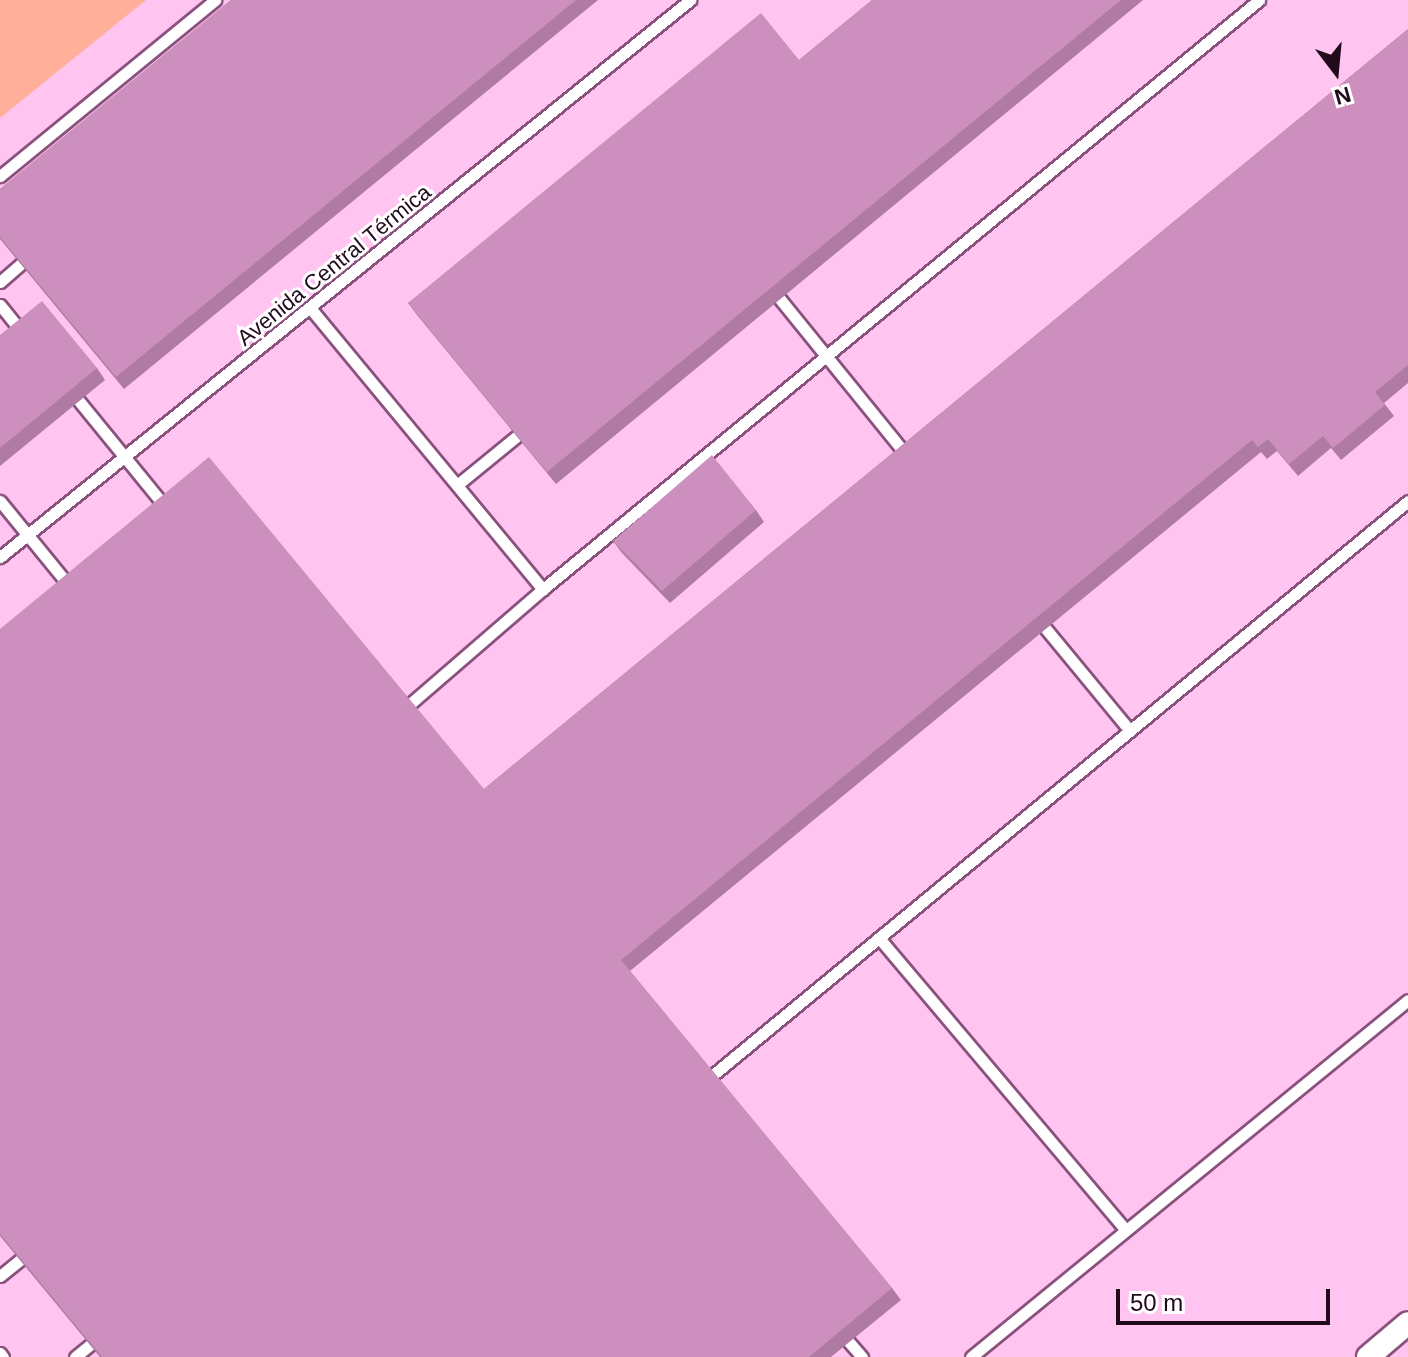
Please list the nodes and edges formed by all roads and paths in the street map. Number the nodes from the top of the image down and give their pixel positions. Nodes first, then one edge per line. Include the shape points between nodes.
1 (215, 0) edge
2 (690, 0) edge
3 (1259, 0) edge
4 (0, 176) edge
5 (21, 264) edge
6 (0, 282) edge
7 (780, 299) edge
8 (0, 305) edge
9 (311, 309) junction
10 (24, 334) edge
11 (827, 356) junction
12 (79, 401) edge
13 (517, 436) edge
14 (125, 458) junction
15 (908, 458) edge
16 (457, 485) junction
17 (0, 501) edge
18 (1408, 501) edge
19 (168, 509) edge
20 (28, 535) junction
21 (0, 557) edge
22 (71, 589) edge
23 (543, 589) junction
24 (1046, 629) edge
25 (411, 703) edge
26 (1130, 731) junction
27 (879, 938) junction
28 (1408, 1000) edge
29 (714, 1074) edge
30 (1126, 1230) junction
31 (20, 1260) edge
32 (0, 1276) edge
33 (1408, 1323) edge
34 (849, 1342) edge
35 (90, 1345) edge
36 (75, 1357) edge
37 (862, 1357) edge
38 (971, 1357) edge
39 (1368, 1357) edge

1 - 4 lane
2 - 9 lane, Avenida Central Térmica
3 - 11 lane
5 - 6 lane
7 - 11 lane
8 - 10 lane
9 - 14 lane, Avenida Central Térmica
9 - 16 lane
11 - 15 lane
11 - 23 lane
12 - 14 lane
13 - 16 lane
14 - 19 lane
14 - 20 lane, Avenida Central Térmica
16 - 23 lane
17 - 20 lane
18 - 26 lane
20 - 21 lane, Avenida Central Térmica
20 - 22 lane
23 - 25 lane
24 - 26 lane
26 - 27 lane
27 - 29 lane
27 - 30 lane
28 - 30 lane
30 - 38 lane
31 - 32 lane
33 - 39 street
34 - 37 lane
35 - 36 lane

